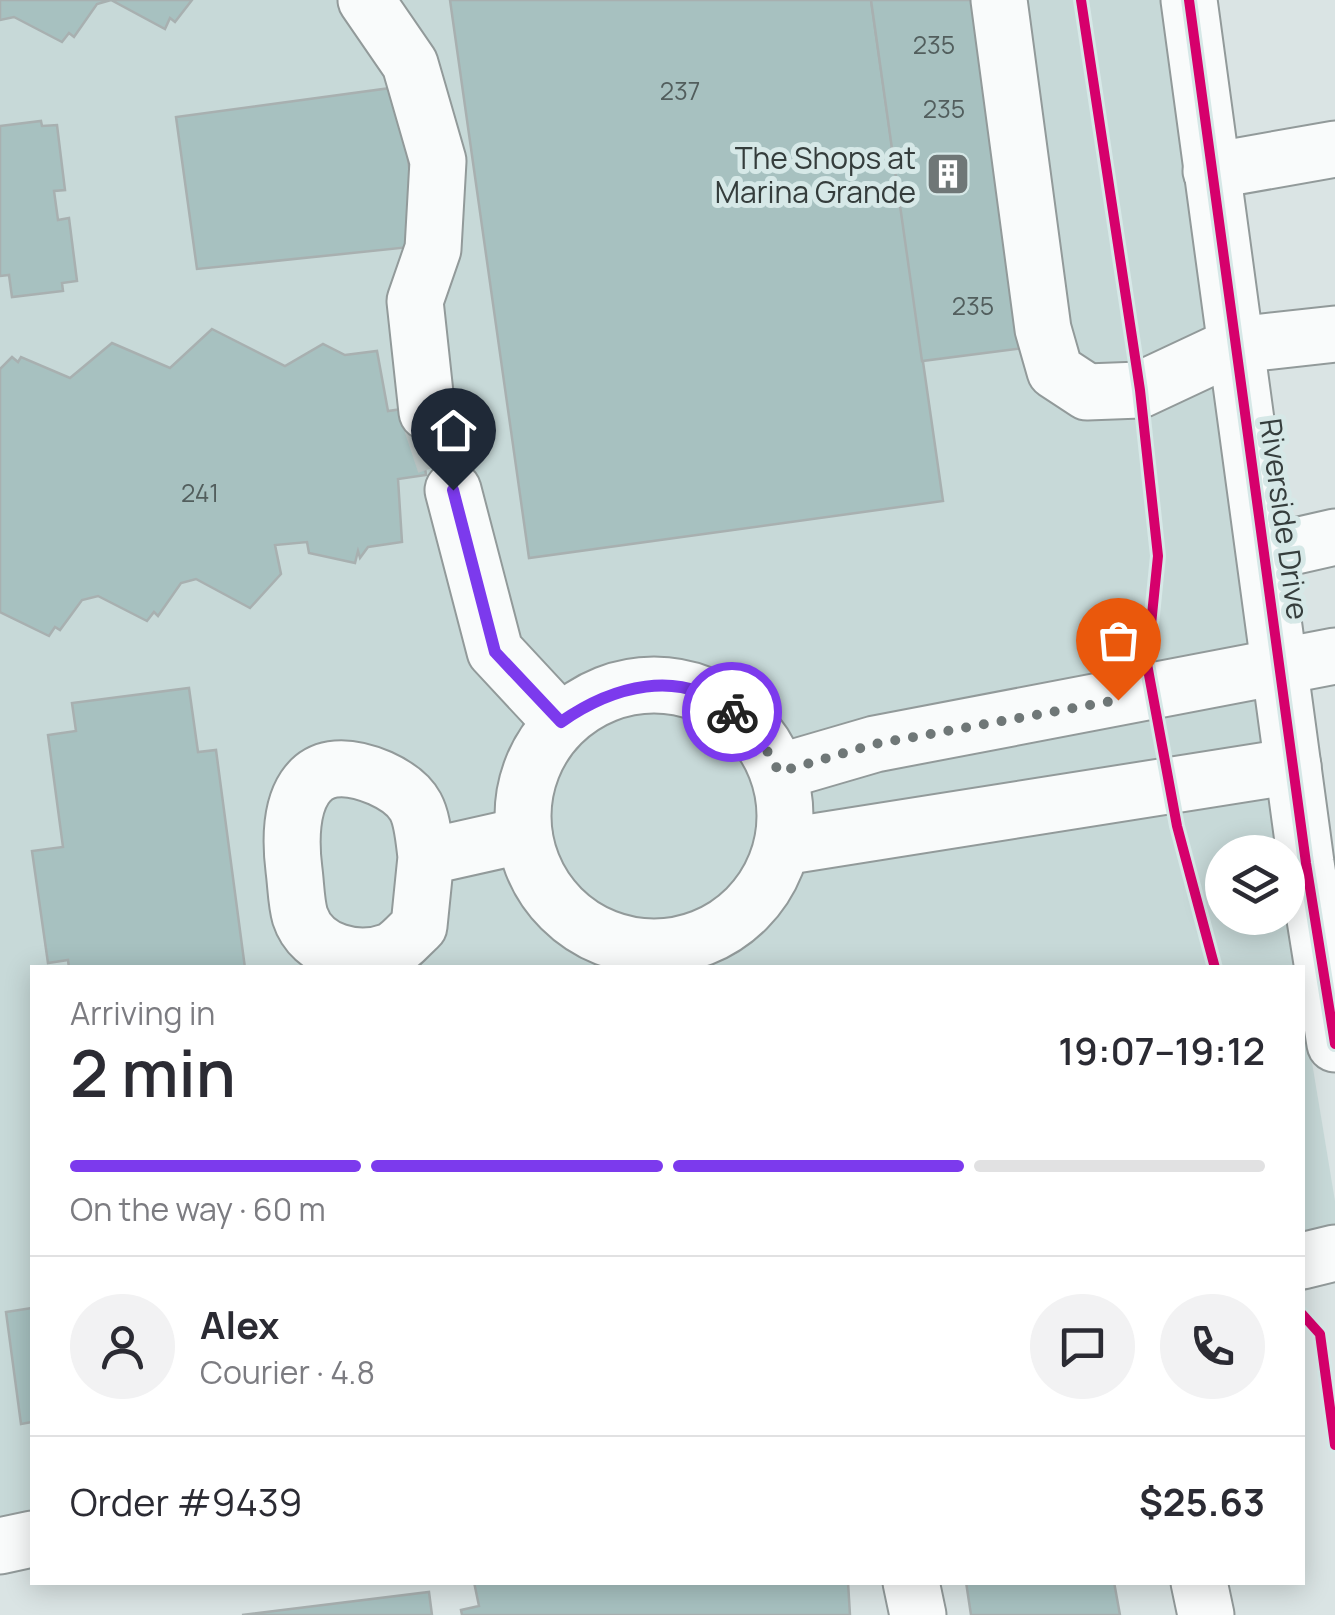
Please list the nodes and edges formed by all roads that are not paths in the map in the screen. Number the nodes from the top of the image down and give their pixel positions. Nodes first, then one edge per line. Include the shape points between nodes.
1 (366, 0) edge
2 (999, 0) edge
3 (1189, 0) edge
4 (1335, 149) edge
5 (1211, 171) junction
6 (1335, 334) edge
7 (1236, 345) junction
8 (427, 412) tunnel mouth
9 (453, 490) tunnel mouth
10 (1335, 537) edge
11 (1265, 553) junction
12 (1335, 656) edge
13 (1280, 667) junction
14 (561, 722) junction
15 (942, 732) junction
16 (1293, 766) junction
17 (779, 772) junction
18 (958, 819) junction
19 (524, 835) junction
20 (782, 846) junction
21 (426, 857) dead end
22 (1320, 860) edge
23 (1335, 1044) edge
24 (1335, 1253) edge
25 (1305, 1260) edge
26 (30, 1539) edge
27 (0, 1546) edge
28 (912, 1585) edge
29 (1200, 1585) edge
30 (918, 1615) edge
31 (1206, 1615) edge

1 - 8 street via 410,64 438,161 455,187 415,301
2 - 7 street via 1055,371 1087,392 1140,390
3 - 5 street, Riverside Drive
4 - 5 street
5 - 7 street, Riverside Drive
6 - 7 street
7 - 11 street, Riverside Drive
9 - 14 street via 495,652
10 - 11 street
11 - 13 street, Riverside Drive
12 - 13 street
13 - 15 street
13 - 16 street, Riverside Drive
14 - 17 street via 598,696 640,685 683,688 724,704 757,733
14 - 19 street via 537,754 528,780
15 - 17 street
15 - 18 street
16 - 18 street
16 - 22 street, Riverside Drive
17 - 20 street via 787,814
18 - 20 street
19 - 20 street via 537,877 564,912 601,936 643,947 687,944 727,926 759,896
19 - 21 street
22 - 23 street, Riverside Drive
24 - 25 street
26 - 27 street
28 - 30 street
29 - 31 street

